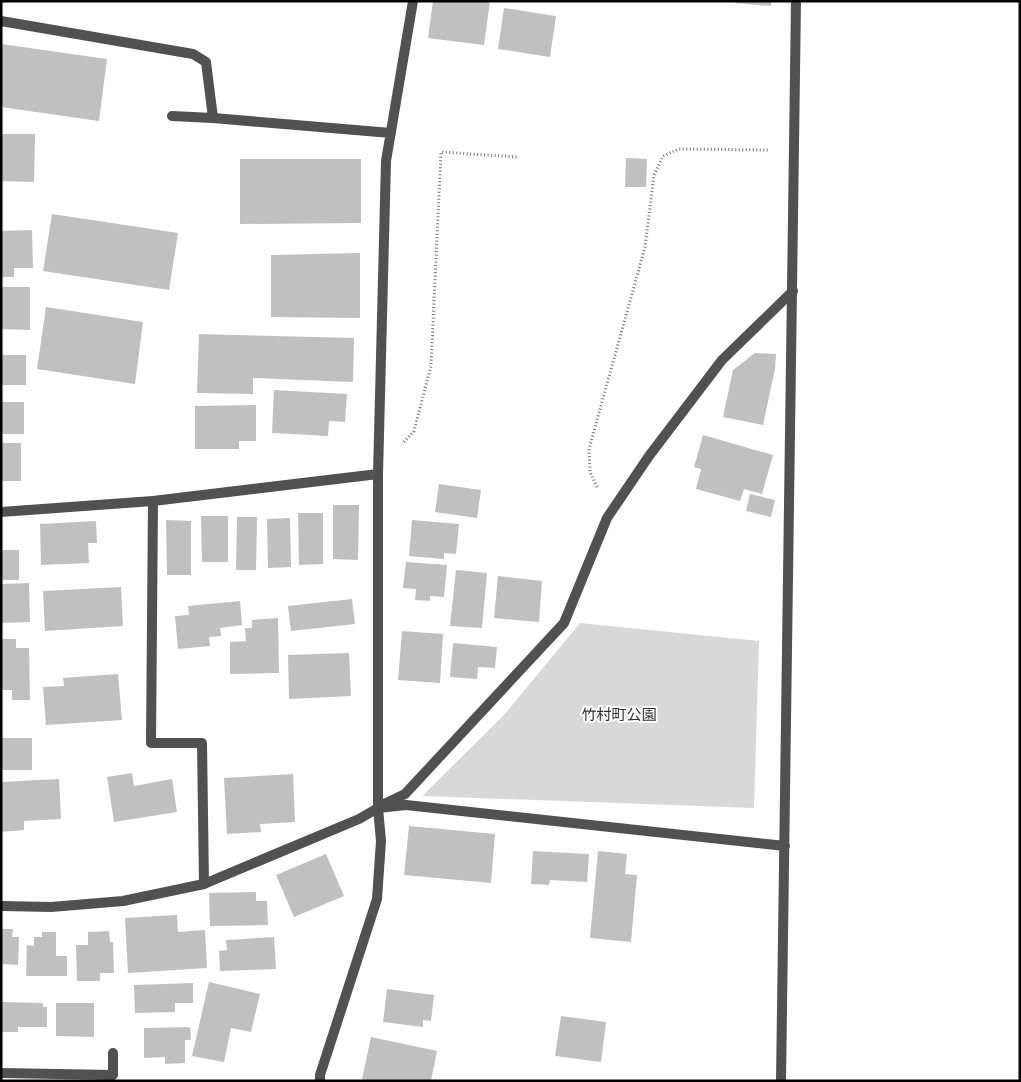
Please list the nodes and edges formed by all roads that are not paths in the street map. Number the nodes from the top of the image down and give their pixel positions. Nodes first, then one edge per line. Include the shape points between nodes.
1 (413, 1) edge
2 (796, 1) edge
3 (1, 21) edge
4 (172, 116) dead end
5 (212, 118) junction
6 (391, 133) junction
7 (792, 291) junction
8 (378, 474) junction
9 (153, 501) junction
10 (1, 512) edge
11 (378, 808) junction
12 (786, 846) junction
13 (204, 884) junction
14 (1, 906) edge
15 (114, 1053) dead end
16 (1, 1073) edge
17 (114, 1078) edge
18 (320, 1081) edge
19 (782, 1081) edge

1 - 6 street
2 - 7 street
3 - 5 street via 193,54 206,62
4 - 5 street
5 - 6 street
6 - 8 street via 386,161
7 - 11 street via 722,360 649,456 607,518 564,623 405,794
7 - 12 street
8 - 9 street
8 - 11 street
9 - 10 street
9 - 13 street via 151,743 202,742
11 - 12 street via 406,805
11 - 13 street
11 - 18 street via 380,841 376,899
12 - 19 street
13 - 14 street via 123,901 51,907
15 - 17 street
16 - 17 street

